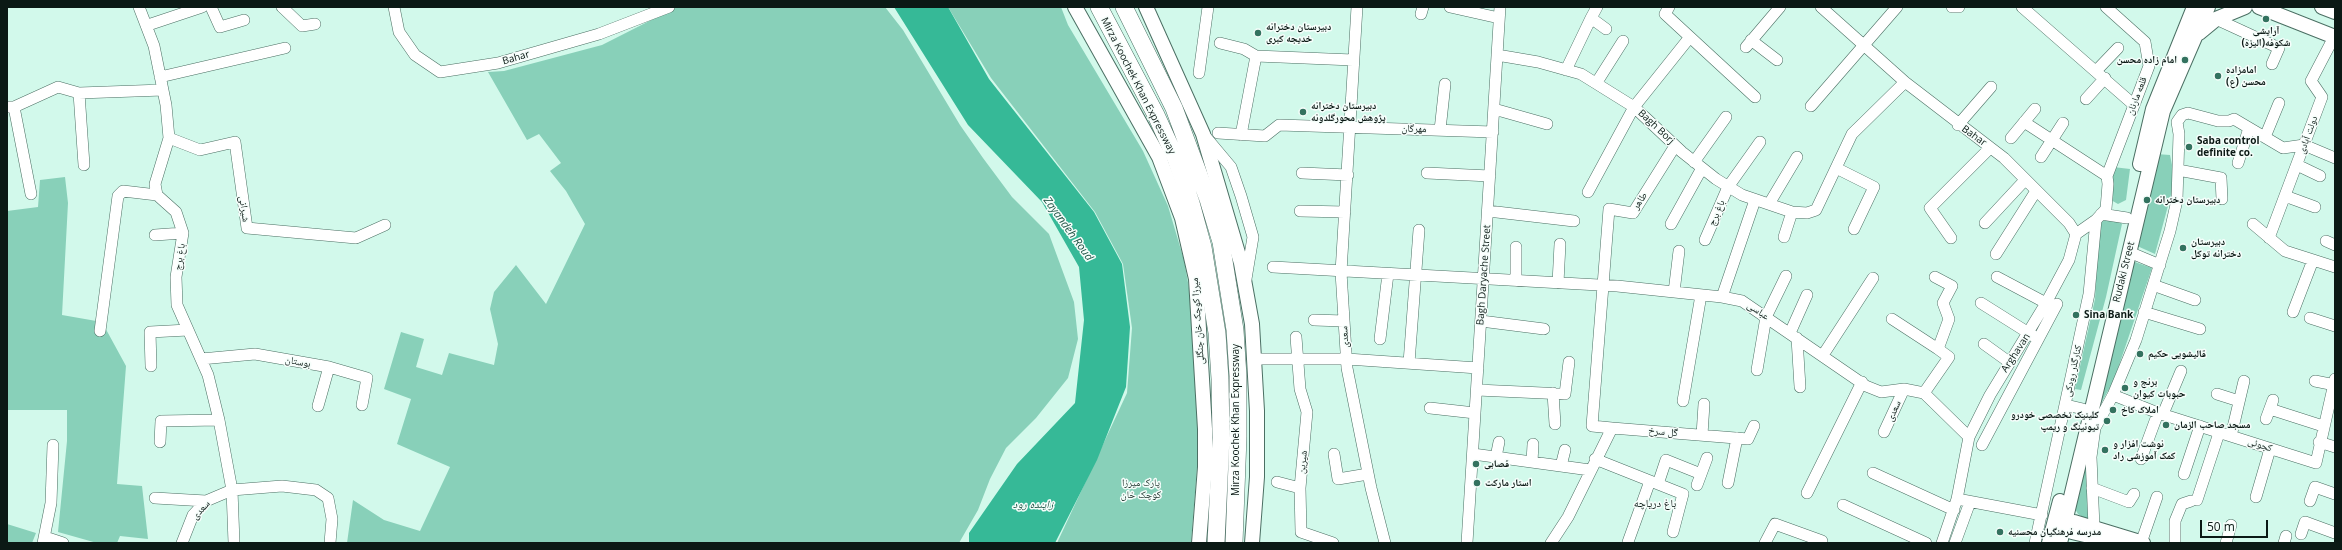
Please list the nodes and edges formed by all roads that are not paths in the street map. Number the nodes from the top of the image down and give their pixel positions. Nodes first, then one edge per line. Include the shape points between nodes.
1 (139, 7) edge
2 (202, 7) edge
3 (211, 7) edge
4 (282, 7) edge
5 (394, 7) edge
6 (669, 7) edge
7 (1075, 7) edge
8 (1087, 7) edge
9 (1099, 7) edge
10 (1124, 7) edge
11 (1146, 7) edge
12 (1208, 7) edge
13 (1357, 7) edge
14 (1450, 7) edge
15 (1597, 7) edge
16 (1669, 7) edge
17 (1821, 7) edge
18 (1897, 7) edge
19 (1952, 7) edge
20 (1959, 7) edge
21 (2022, 7) edge
22 (2106, 7) edge
23 (2208, 7) edge
24 (2245, 7) edge
25 (2259, 7) edge
26 (2322, 7) edge
27 (1774, 9) edge
28 (2189, 11) edge
29 (1499, 12) edge
30 (2280, 12) edge
31 (2335, 12) edge
32 (1592, 18) junction
33 (2216, 19) junction
34 (244, 20) dead end
35 (315, 24) dead end
36 (148, 25) junction
37 (1606, 29) dead end
38 (2195, 36) junction
39 (1690, 37) junction
40 (2334, 37) edge
41 (1623, 41) dead end
42 (1220, 43) dead end
43 (1864, 45) junction
44 (285, 48) dead end
45 (2118, 48) dead end
46 (1497, 55) junction
47 (1256, 56) junction
48 (1353, 60) junction
49 (1778, 60) dead end
50 (2272, 64) dead end
51 (2149, 66) junction
52 (1566, 70) junction
53 (2096, 70) junction
54 (1199, 73) dead end
55 (2166, 74) junction
56 (1135, 75) junction
57 (160, 77) junction
58 (2105, 78) junction
59 (1597, 82) junction
60 (1905, 82) junction
61 (1445, 84) dead end
62 (1991, 87) dead end
63 (163, 90) junction
64 (79, 93) junction
65 (1755, 97) dead end
66 (2086, 99) dead end
67 (2279, 103) dead end
68 (2134, 105) junction
69 (1811, 106) dead end
70 (11, 107) edge
71 (1494, 108) junction
72 (1634, 108) junction
73 (2035, 109) dead end
74 (1726, 117) dead end
75 (2024, 122) junction
76 (2063, 123) dead end
77 (1547, 124) dead end
78 (1958, 125) junction
79 (1351, 127) junction
80 (2249, 128) junction
81 (1440, 130) junction
82 (1493, 132) junction
83 (1203, 134) junction
84 (1218, 134) dead end
85 (1241, 135) junction
86 (2265, 137) junction
87 (169, 138) junction
88 (2011, 138) dead end
89 (2053, 141) junction
90 (1760, 142) dead end
91 (2304, 145) junction
92 (1675, 146) junction
93 (1990, 148) junction
94 (1797, 157) dead end
95 (2041, 157) dead end
96 (2335, 158) edge
97 (2238, 163) dead end
98 (84, 165) dead end
99 (1698, 165) junction
100 (2297, 165) junction
101 (1836, 168) junction
102 (2178, 170) junction
103 (1302, 173) dead end
104 (1427, 173) dead end
105 (1348, 175) junction
106 (1490, 176) junction
107 (2106, 176) junction
108 (2320, 176) dead end
109 (2025, 180) junction
110 (1728, 187) junction
111 (2036, 191) junction
112 (1588, 192) dead end
113 (31, 194) dead end
114 (157, 195) junction
115 (2285, 196) junction
116 (2222, 199) dead end
117 (1755, 200) junction
118 (1769, 204) junction
119 (2315, 208) dead end
120 (1300, 211) dead end
121 (1345, 212) junction
122 (1488, 212) junction
123 (1792, 212) junction
124 (2099, 217) junction
125 (2127, 218) junction
126 (1574, 221) dead end
127 (1985, 223) dead end
128 (1671, 224) dead end
129 (2253, 224) dead end
130 (385, 225) dead end
131 (1854, 229) dead end
132 (1419, 230) dead end
133 (183, 234) junction
134 (2076, 234) junction
135 (155, 235) dead end
136 (1784, 237) dead end
137 (1951, 238) dead end
138 (2269, 238) junction
139 (1705, 240) dead end
140 (1560, 244) dead end
141 (1516, 247) dead end
142 (1679, 251) dead end
143 (2129, 252) junction
144 (1996, 254) dead end
145 (2313, 260) junction
146 (2160, 265) junction
147 (1273, 267) dead end
148 (2335, 267) edge
149 (1341, 272) junction
150 (1388, 274) junction
151 (1415, 276) junction
152 (1786, 276) dead end
153 (1935, 277) dead end
154 (1996, 277) dead end
155 (1873, 278) dead end
156 (1484, 280) junction
157 (1516, 281) junction
158 (1558, 283) junction
159 (2153, 285) junction
160 (1245, 286) junction
161 (1604, 286) junction
162 (1674, 292) junction
163 (1701, 294) junction
164 (1807, 295) dead end
165 (1722, 296) junction
166 (2195, 300) dead end
167 (1982, 303) dead end
168 (2051, 304) junction
169 (2144, 312) junction
170 (2293, 312) dead end
171 (1766, 317) junction
172 (2310, 318) dead end
173 (1892, 319) dead end
174 (1314, 320) dead end
175 (1344, 321) junction
176 (1481, 321) junction
177 (2335, 326) edge
178 (1544, 329) dead end
179 (2200, 329) dead end
180 (188, 330) junction
181 (100, 331) dead end
182 (2029, 332) junction
183 (1794, 335) junction
184 (1296, 337) dead end
185 (1380, 339) dead end
186 (2038, 340) junction
187 (1984, 344) dead end
188 (1938, 349) junction
189 (1823, 355) junction
190 (201, 359) junction
191 (1254, 359) junction
192 (1297, 359) junction
193 (1347, 359) junction
194 (1569, 362) dead end
195 (2009, 362) junction
196 (1409, 363) junction
197 (150, 366) dead end
198 (329, 367) junction
199 (1478, 368) junction
200 (1757, 370) dead end
201 (2181, 371) dead end
202 (2244, 381) dead end
203 (2315, 381) dead end
204 (1862, 382) junction
205 (2334, 383) edge
206 (1800, 387) dead end
207 (1904, 389) junction
208 (1477, 390) junction
209 (1553, 393) junction
210 (1924, 393) junction
211 (2217, 394) dead end
212 (2113, 395) junction
213 (1683, 401) dead end
214 (2239, 401) junction
215 (1704, 404) dead end
216 (362, 405) dead end
217 (2066, 405) junction
218 (318, 406) dead end
219 (1430, 408) dead end
220 (2082, 409) junction
221 (2270, 409) dead end
222 (1475, 413) junction
223 (2160, 414) junction
224 (219, 420) junction
225 (1555, 424) dead end
226 (1754, 426) dead end
227 (2200, 426) junction
228 (2323, 426) junction
229 (1612, 428) junction
230 (1884, 432) dead end
231 (2219, 433) junction
232 (1702, 435) junction
233 (2231, 436) junction
234 (1969, 437) junction
235 (1737, 438) junction
236 (160, 442) dead end
237 (1498, 442) dead end
238 (2319, 442) junction
239 (1533, 444) dead end
240 (53, 445) dead end
241 (1982, 445) dead end
242 (2335, 447) edge
243 (2270, 449) junction
244 (1565, 450) dead end
245 (1334, 454) dead end
246 (1473, 454) junction
247 (1496, 457) junction
248 (1707, 458) dead end
249 (1596, 459) junction
250 (2141, 459) dead end
251 (1532, 462) junction
252 (1561, 466) junction
253 (1590, 470) junction
254 (1873, 473) dead end
255 (1368, 474) junction
256 (1701, 474) junction
257 (2184, 474) dead end
258 (1276, 482) dead end
259 (1654, 482) junction
260 (1728, 483) dead end
261 (1697, 485) dead end
262 (1300, 488) junction
263 (2092, 488) junction
264 (232, 490) junction
265 (1807, 493) dead end
266 (2134, 494) dead end
267 (2335, 494) edge
268 (2157, 497) dead end
269 (2256, 497) dead end
270 (155, 498) dead end
271 (2310, 501) dead end
272 (206, 502) junction
273 (1970, 502) junction
274 (1843, 505) dead end
275 (1956, 505) junction
276 (2042, 515) junction
277 (2058, 525) junction
278 (2231, 525) dead end
279 (1673, 532) dead end
280 (2335, 533) edge
281 (2301, 534) dead end
282 (2090, 536) edge
283 (44, 540) edge
284 (1628, 542) dead end
285 (1821, 542) edge
286 (64, 543) edge
287 (182, 543) edge
288 (234, 543) edge
289 (330, 543) edge
290 (1199, 543) edge
291 (1216, 543) edge
292 (1234, 543) edge
293 (1252, 543) edge
294 (1333, 543) edge
295 (1385, 543) edge
296 (1467, 543) edge
297 (1551, 543) edge
298 (1766, 543) edge
299 (1926, 543) edge
300 (1942, 543) edge
301 (1955, 543) edge
302 (2035, 543) edge
303 (2049, 543) edge
304 (2060, 543) edge
305 (2118, 543) edge
306 (2137, 543) edge
307 (2142, 543) edge
308 (2176, 543) edge
309 (2226, 543) edge

1 - 36 street
2 - 36 street
3 - 34 street via 220,27
4 - 35 street via 302,26
5 - 6 street, Bahar via 399,32 415,55 440,72 512,59 599,34
7 - 290 main road, میرزا کوچک خان جنگلی via 1159,157 1182,218 1196,279 1205,429
8 - 56 highway via 1114,51
9 - 56 highway, Mirza Koochek Khan Expressway
10 - 292 highway, Mirza Koochek Khan Expressway via 1174,108 1206,192 1221,242 1235,330 1238,376
11 - 83 main road
12 - 54 street
13 - 48 street, سعدی
14 - 29 street
15 - 32 street
16 - 39 street via 1665,14
17 - 43 street, Bahar
18 - 43 street
19 - 20 street
21 - 53 street
22 - 51 street, قلعه مارنان via 2145,42
23 - 38 main road, Rudaki Street
24 - 33 main road
25 - 30 main road
26 - 31 main road
27 - 49 street via 1749,44
28 - 55 main road, Rudaki Street
29 - 46 street, Bagh Daryache Street
30 - 40 main road
32 - 37 street
32 - 52 street
33 - 38 main road
33 - 50 street via 2279,48
36 - 57 street
38 - 143 main road, Rudaki Street via 2163,111
39 - 65 street
39 - 72 street
40 - 91 street, دولت آبادی via 2312,81 2322,97
41 - 59 street
42 - 47 street via 1244,49
43 - 60 street, Bahar
43 - 69 street
44 - 57 street
45 - 53 street
46 - 52 street, Bagh Borj
46 - 71 street, Bagh Daryache Street
47 - 48 street
47 - 85 street
48 - 79 street, سعدی
51 - 55 street
51 - 68 street, قلعه مارنان
52 - 59 street, Bagh Borj
53 - 58 street
55 - 125 main road, Rudaki Street via 2153,109
56 - 291 highway, Mirza Koochek Khan Expressway via 1176,159 1203,247 1212,295 1217,333 1221,438
57 - 63 street
58 - 66 street
58 - 68 street
59 - 72 street, Bagh Borj
60 - 78 street, Bahar
60 - 101 street via 1852,134
61 - 81 street
62 - 78 street
63 - 64 street
63 - 87 street
64 - 70 street via 58,87
64 - 98 street
67 - 86 street
68 - 107 street, قلعه مارنان
70 - 113 street
71 - 77 street
71 - 82 street, Bagh Daryache Street
72 - 92 street, Bagh Borj
72 - 112 street
73 - 75 street
74 - 99 street
75 - 88 street
75 - 89 street
76 - 89 street
78 - 93 street, Bahar
79 - 81 street, مهرگان
79 - 85 street, مهرگان via 1279,125 1265,136
79 - 105 street, سعدی
80 - 86 street
80 - 97 street
80 - 102 street via 2234,119 2229,122 2188,113 2182,115 2177,122
81 - 82 street, مهرگان
82 - 106 street, Bagh Daryache Street
83 - 160 main road
83 - 160 street via 1231,167 1253,238
84 - 85 street, مهرگان
86 - 91 street via 2283,148
87 - 114 street via 155,184
87 - 130 street, شیرانی via 200,150 235,142 247,228 356,238
89 - 95 street
89 - 107 street
90 - 110 street, باغ برج
91 - 96 street
91 - 100 street, دولت آبادی
92 - 99 street, Bagh Borj
92 - 161 street, طاهر via 1634,213 1609,209
93 - 109 street, Bahar via 2004,158
93 - 137 street via 1930,208
94 - 118 street
99 - 110 street, Bagh Borj
99 - 128 street
100 - 108 street
100 - 115 street, دولت آبادی
101 - 123 street, Bagh Borj via 1816,210 1807,214
101 - 131 street via 1874,187
102 - 116 street via 2221,178
102 - 146 street via 2177,200
103 - 105 street
104 - 106 street
105 - 121 street, سعدی
106 - 122 street, Bagh Daryache Street
107 - 124 street via 2106,209
109 - 111 street, Bahar
109 - 127 street
110 - 117 street, Bagh Borj
110 - 139 street, باغ برج
111 - 134 street, Bahar
111 - 144 street
114 - 133 street, باغ برج via 176,212
114 - 181 street via 122,191 118,196
115 - 119 street
115 - 138 street, دولت آبادی
117 - 118 street, Bagh Borj
117 - 165 street
118 - 123 street, Bagh Borj
120 - 121 street
121 - 149 street, سعدی
122 - 126 street
122 - 156 street, Bagh Daryache Street
123 - 136 street
124 - 125 street
124 - 134 street
124 - 217 street, کنارگذر رودکی via 2090,294
125 - 220 main road, Rudaki Street via 2120,258
129 - 138 street
132 - 151 street
133 - 135 street
133 - 180 street, باغ برج via 176,277 177,305
134 - 168 street, Arghavan via 2069,260
138 - 145 street via 2285,251
140 - 158 street
141 - 157 street
142 - 162 street
143 - 146 street
143 - 277 main road, Rudaki Street
145 - 148 street
145 - 170 street
146 - 159 street
147 - 149 street, عباسی
149 - 150 street, عباسی
149 - 175 street, سعدی
150 - 151 street, عباسی
150 - 185 street
151 - 156 street, عباسی
151 - 196 street
152 - 171 street
153 - 188 street via 1952,286 1943,304 1949,319
154 - 168 street
155 - 189 street
156 - 157 street, عباسی
156 - 176 street, Bagh Daryache Street
157 - 158 street, عباسی
158 - 161 street, عباسی
159 - 166 street
159 - 169 street
160 - 191 main road via 1252,324
161 - 162 street, عباسی
161 - 229 street, گل سرخ via 1592,426
162 - 163 street, عباسی
163 - 165 street, عباسی
163 - 213 street
164 - 183 street
165 - 171 street, عباسی via 1742,301
167 - 182 street
168 - 182 street, Arghavan
168 - 186 street
169 - 179 street
169 - 212 street via 2136,340
171 - 183 street, عباسی
171 - 200 street
172 - 177 street
173 - 188 street
174 - 175 street
175 - 193 street, سعدی
176 - 178 street
176 - 199 street, Bagh Daryache Street
180 - 190 street, باغ برج
180 - 197 street via 150,332
182 - 186 street
182 - 195 street, Arghavan
183 - 189 street, عباسی
183 - 206 street
184 - 192 street, شیرین
186 - 241 street
187 - 195 street
188 - 210 street via 1949,357
189 - 204 street, عباسی
190 - 198 street, بوستان via 255,354
190 - 224 street, باغ برج via 208,375
191 - 192 street
191 - 293 main road via 1257,477
192 - 193 street
192 - 262 street, شیرین via 1300,389 1307,412
193 - 196 street
193 - 255 street, سعدی
194 - 209 street via 1565,394
195 - 234 street, Arghavan
196 - 199 street
198 - 216 street, بوستان via 367,378
198 - 218 street
199 - 208 street, Bagh Daryache Street
201 - 223 street
202 - 214 street
203 - 205 street
204 - 207 street, عباسی via 1881,392
204 - 265 street
205 - 228 street
207 - 210 street, عباسی
207 - 230 street, سعدی
208 - 209 street
208 - 222 street, Bagh Daryache Street
209 - 225 street
210 - 234 street
211 - 214 street
212 - 223 street, کجوئی
212 - 263 street via 2095,428 2091,457
214 - 233 street
215 - 232 street
217 - 220 street
217 - 276 street, کنارگذر رودکی
219 - 222 street
220 - 277 main road, Rudaki Street
221 - 228 street
222 - 246 street, Bagh Daryache Street
223 - 227 street, کجوئی
223 - 250 street
224 - 236 street via 161,421
224 - 264 street, باغ برج
226 - 235 street via 1748,439
227 - 231 street, کجوئی
227 - 257 street
228 - 238 street
229 - 232 street, گل سرخ
229 - 249 street
231 - 233 street, کجوئی
231 - 308 street via 2194,501 2182,504 2175,521
232 - 235 street, گل سرخ
233 - 243 street, کجوئی
234 - 275 street, Arghavan
235 - 260 street
237 - 247 street
238 - 242 street
238 - 243 street, کجوئی via 2316,463
239 - 251 street
240 - 283 street via 51,504
243 - 269 street
244 - 252 street
245 - 255 street via 1338,480
246 - 247 street
246 - 296 street, Bagh Daryache Street
247 - 251 street
248 - 256 street
249 - 253 street
249 - 259 street
251 - 252 street
252 - 253 street
253 - 297 street via 1568,517
254 - 275 street
255 - 295 street, سعدی
256 - 259 street via 1666,460
256 - 261 street
258 - 262 street
259 - 279 street via 1683,494
259 - 284 street
262 - 294 street, شیرین via 1301,532
263 - 266 street via 2129,502
263 - 282 street
264 - 272 street, سعدی
264 - 288 street, باغ برج
264 - 289 street via 282,486 316,490 328,498 332,519
267 - 271 street via 2315,487
268 - 307 street
270 - 272 street
272 - 287 street, سعدی via 193,516
273 - 275 street
273 - 276 street
273 - 301 street
274 - 299 street
275 - 300 street, Arghavan
276 - 302 street, کنارگذر رودکی
277 - 282 main road via 2072,532
277 - 303 main road, Rudaki Street
277 - 304 main road, Rudaki Street
278 - 309 street
280 - 281 street via 2305,522
282 - 305 main road
282 - 307 main road
283 - 286 street
285 - 298 street via 1775,524
306 - 307 main road

